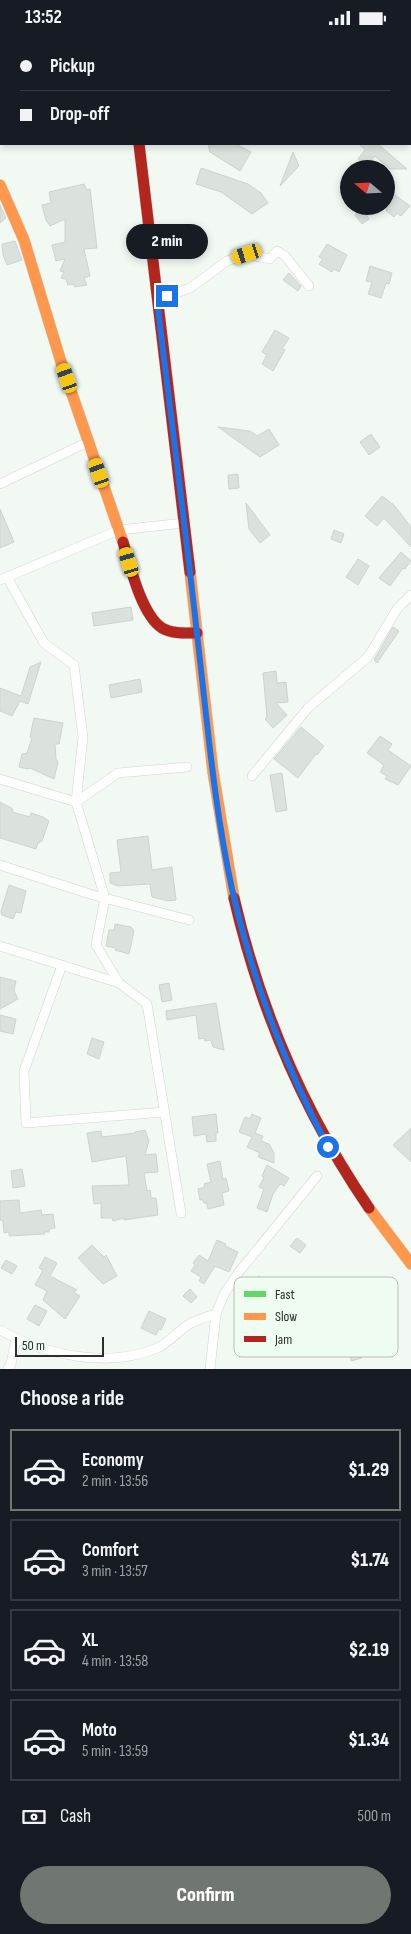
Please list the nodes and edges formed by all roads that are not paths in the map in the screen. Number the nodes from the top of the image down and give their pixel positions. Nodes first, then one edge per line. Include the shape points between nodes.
1 (139, 145) edge
2 (0, 185) edge
3 (309, 286) dead end
4 (157, 300) junction
5 (88, 441) junction
6 (0, 484) edge
7 (184, 523) junction
8 (118, 530) junction
9 (4, 579) edge
10 (411, 595) edge
11 (197, 633) junction
12 (187, 767) dead end
13 (252, 776) dead end
14 (0, 779) edge
15 (76, 802) junction
16 (0, 865) edge
17 (105, 898) junction
18 (189, 921) dead end
19 (0, 946) edge
20 (62, 965) junction
21 (119, 983) junction
22 (164, 1112) junction
23 (316, 1176) dead end
24 (181, 1213) dead end
25 (411, 1264) edge
26 (236, 1277) edge
27 (234, 1280) edge
28 (216, 1314) junction
29 (0, 1330) edge
30 (16, 1339) junction
31 (8, 1369) edge
32 (210, 1369) edge

1 - 4 main road
2 - 5 main road via 24,240
3 - 4 street via 286,256 277,251 270,259 247,254 227,261 190,288
4 - 7 main road
5 - 6 street
5 - 8 main road
7 - 8 street
7 - 11 main road
8 - 9 street
8 - 11 main road via 136,584 152,618 159,627 171,633
9 - 15 street via 44,643 74,665 83,737
10 - 13 street via 397,609 368,657 308,708
11 - 25 main road via 227,862 259,988 299,1091 328,1147 366,1206
12 - 15 street via 118,773
14 - 15 street
15 - 17 street
16 - 17 street
17 - 18 street
17 - 21 street via 96,945
19 - 20 street
20 - 21 street
20 - 22 street via 24,1071 26,1123
21 - 22 street via 147,1004
22 - 24 street
23 - 26 street
27 - 28 street
28 - 30 street via 198,1319 159,1347 128,1357 76,1357
28 - 32 street
29 - 30 street
30 - 31 street

